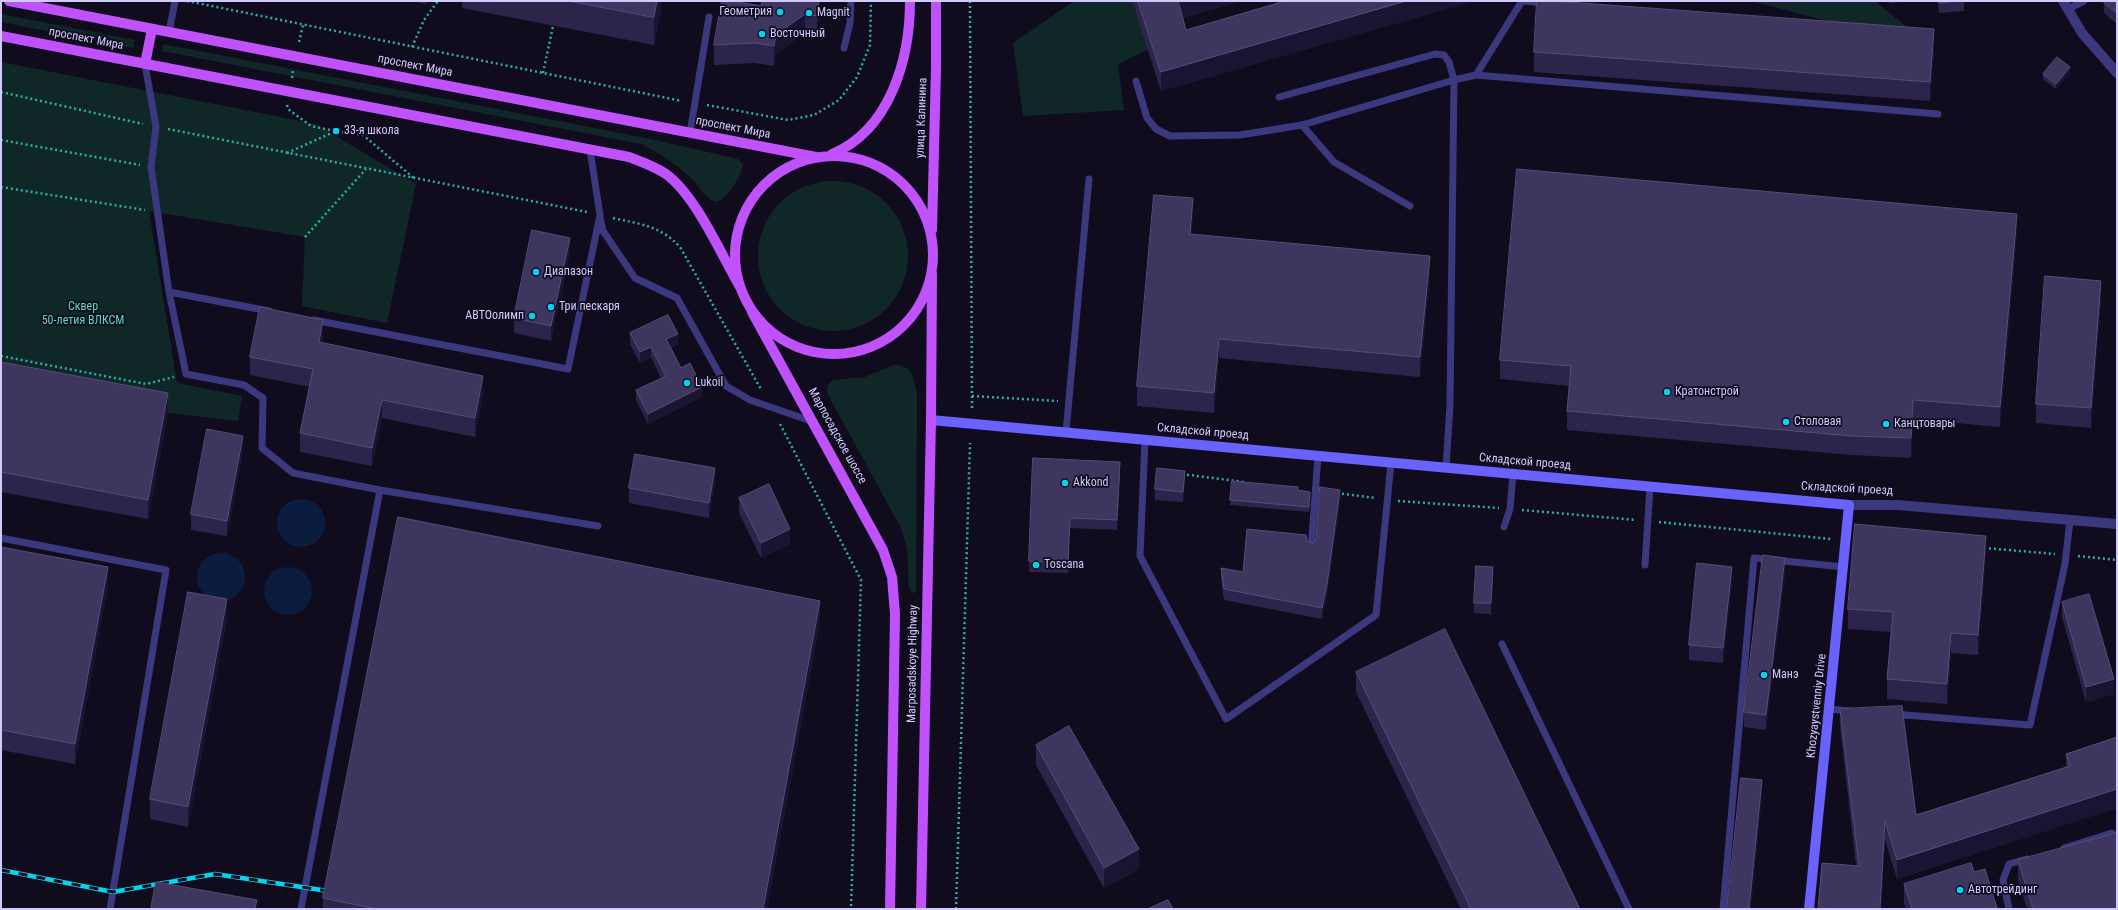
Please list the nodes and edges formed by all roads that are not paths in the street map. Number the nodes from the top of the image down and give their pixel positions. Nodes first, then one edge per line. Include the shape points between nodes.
1 (9, 1) edge
2 (175, 1) edge
3 (851, 1) edge
4 (910, 1) edge
5 (936, 1) edge
6 (1523, 1) edge
7 (2084, 1) edge
8 (1556, 4) edge
9 (2065, 5) edge
10 (709, 17) dead end
11 (152, 29) junction
12 (169, 32) junction
13 (1, 36) edge
14 (844, 48) dead end
15 (145, 64) junction
16 (2117, 73) edge
17 (1476, 75) junction
18 (1454, 80) junction
19 (1136, 81) dead end
20 (1279, 97) dead end
21 (1938, 114) dead end
22 (1302, 125) junction
23 (690, 133) junction
24 (590, 150) junction
25 (827, 155) junction
26 (816, 157) junction
27 (1089, 179) dead end
28 (1410, 206) dead end
29 (600, 215) junction
30 (932, 236) junction
31 (932, 274) junction
32 (740, 287) junction
33 (169, 292) junction
34 (752, 312) junction
35 (278, 313) edge
36 (310, 319) edge
37 (931, 420) junction
38 (815, 423) junction
39 (1066, 432) junction
40 (1146, 440) junction
41 (1318, 456) junction
42 (1391, 462) junction
43 (1446, 468) junction
44 (1513, 474) junction
45 (1650, 487) junction
46 (380, 490) junction
47 (1849, 505) junction
48 (2070, 520) junction
49 (2117, 524) edge
50 (598, 526) dead end
51 (1504, 527) dead end
52 (1, 538) edge
53 (1311, 550) edge
54 (1645, 565) dead end
55 (1844, 567) junction
56 (1502, 644) dead end
57 (1830, 709) junction
58 (1857, 712) edge
59 (1889, 714) edge
60 (2117, 837) edge
61 (2053, 851) edge
62 (2038, 855) edge
63 (110, 909) edge
64 (301, 909) edge
65 (890, 909) edge
66 (921, 909) edge
67 (1630, 909) edge
68 (1723, 909) edge
69 (1809, 909) edge
70 (2009, 909) edge

1 - 11 main road, проспект Мира
2 - 12 lane
3 - 14 lane via 850,23
4 - 25 main road, улица Калинина via 905,53 899,75 888,98 878,116 859,138
5 - 30 main road, улица Калинина
6 - 8 lane
6 - 17 lane
7 - 9 lane
9 - 16 street via 2082,33
10 - 23 lane
11 - 12 main road, проспект Мира
11 - 15 main road
12 - 23 main road, проспект Мира
13 - 15 main road, проспект Мира
15 - 24 main road, проспект Мира
15 - 33 lane via 156,127 151,167
17 - 18 lane
17 - 21 lane
18 - 20 lane via 1449,62 1444,55 1435,54
18 - 22 lane
18 - 43 lane via 1450,405
19 - 22 lane via 1148,118 1156,129 1170,136 1240,135
22 - 28 lane via 1334,162
23 - 26 main road, проспект Мира
24 - 29 lane
24 - 32 main road, проспект Мира via 646,162 667,175 688,198
25 - 26 main road
25 - 30 main road via 864,160 885,169 897,178 918,204
26 - 32 main road via 777,173 766,182 748,205 735,245
27 - 39 lane
29 - 36 lane via 568,368
29 - 38 lane via 603,231 635,278 677,298 726,386 750,400
30 - 31 main road, улица Калинина
31 - 34 main road via 924,298 901,329 879,344 855,352 816,353 792,345 770,331
31 - 37 main road
32 - 34 main road
33 - 35 lane
33 - 46 lane via 186,374 244,385 263,398 262,448 293,473
34 - 38 main road, Марпосадское шоссе
37 - 39 street, Складской проезд
37 - 66 main road, Marposadskoye Highway
38 - 65 main road, Марпосадское шоссе via 883,550 892,576 895,614
39 - 40 street, Складской проезд
40 - 41 street, Складской проезд
40 - 42 lane via 1140,556 1226,719 1376,615
41 - 42 street, Складской проезд
41 - 53 lane
42 - 43 street, Складской проезд
43 - 44 street, Складской проезд
44 - 45 street, Складской проезд
44 - 51 lane via 1510,509
45 - 47 street, Складской проезд
45 - 54 lane
46 - 50 lane
46 - 64 lane
47 - 48 street, Складской проезд via 1898,505
47 - 55 street, Khozyaystvenniy Drive
48 - 49 street, Складской проезд
48 - 59 lane via 2065,564 2030,725
52 - 63 lane via 166,570
55 - 57 street, Khozyaystvenniy Drive
55 - 68 lane via 1754,558
56 - 67 lane
57 - 58 lane
57 - 69 street, Khozyaystvenniy Drive
60 - 61 lane via 2112,833
62 - 70 lane via 2009,864 2003,880

